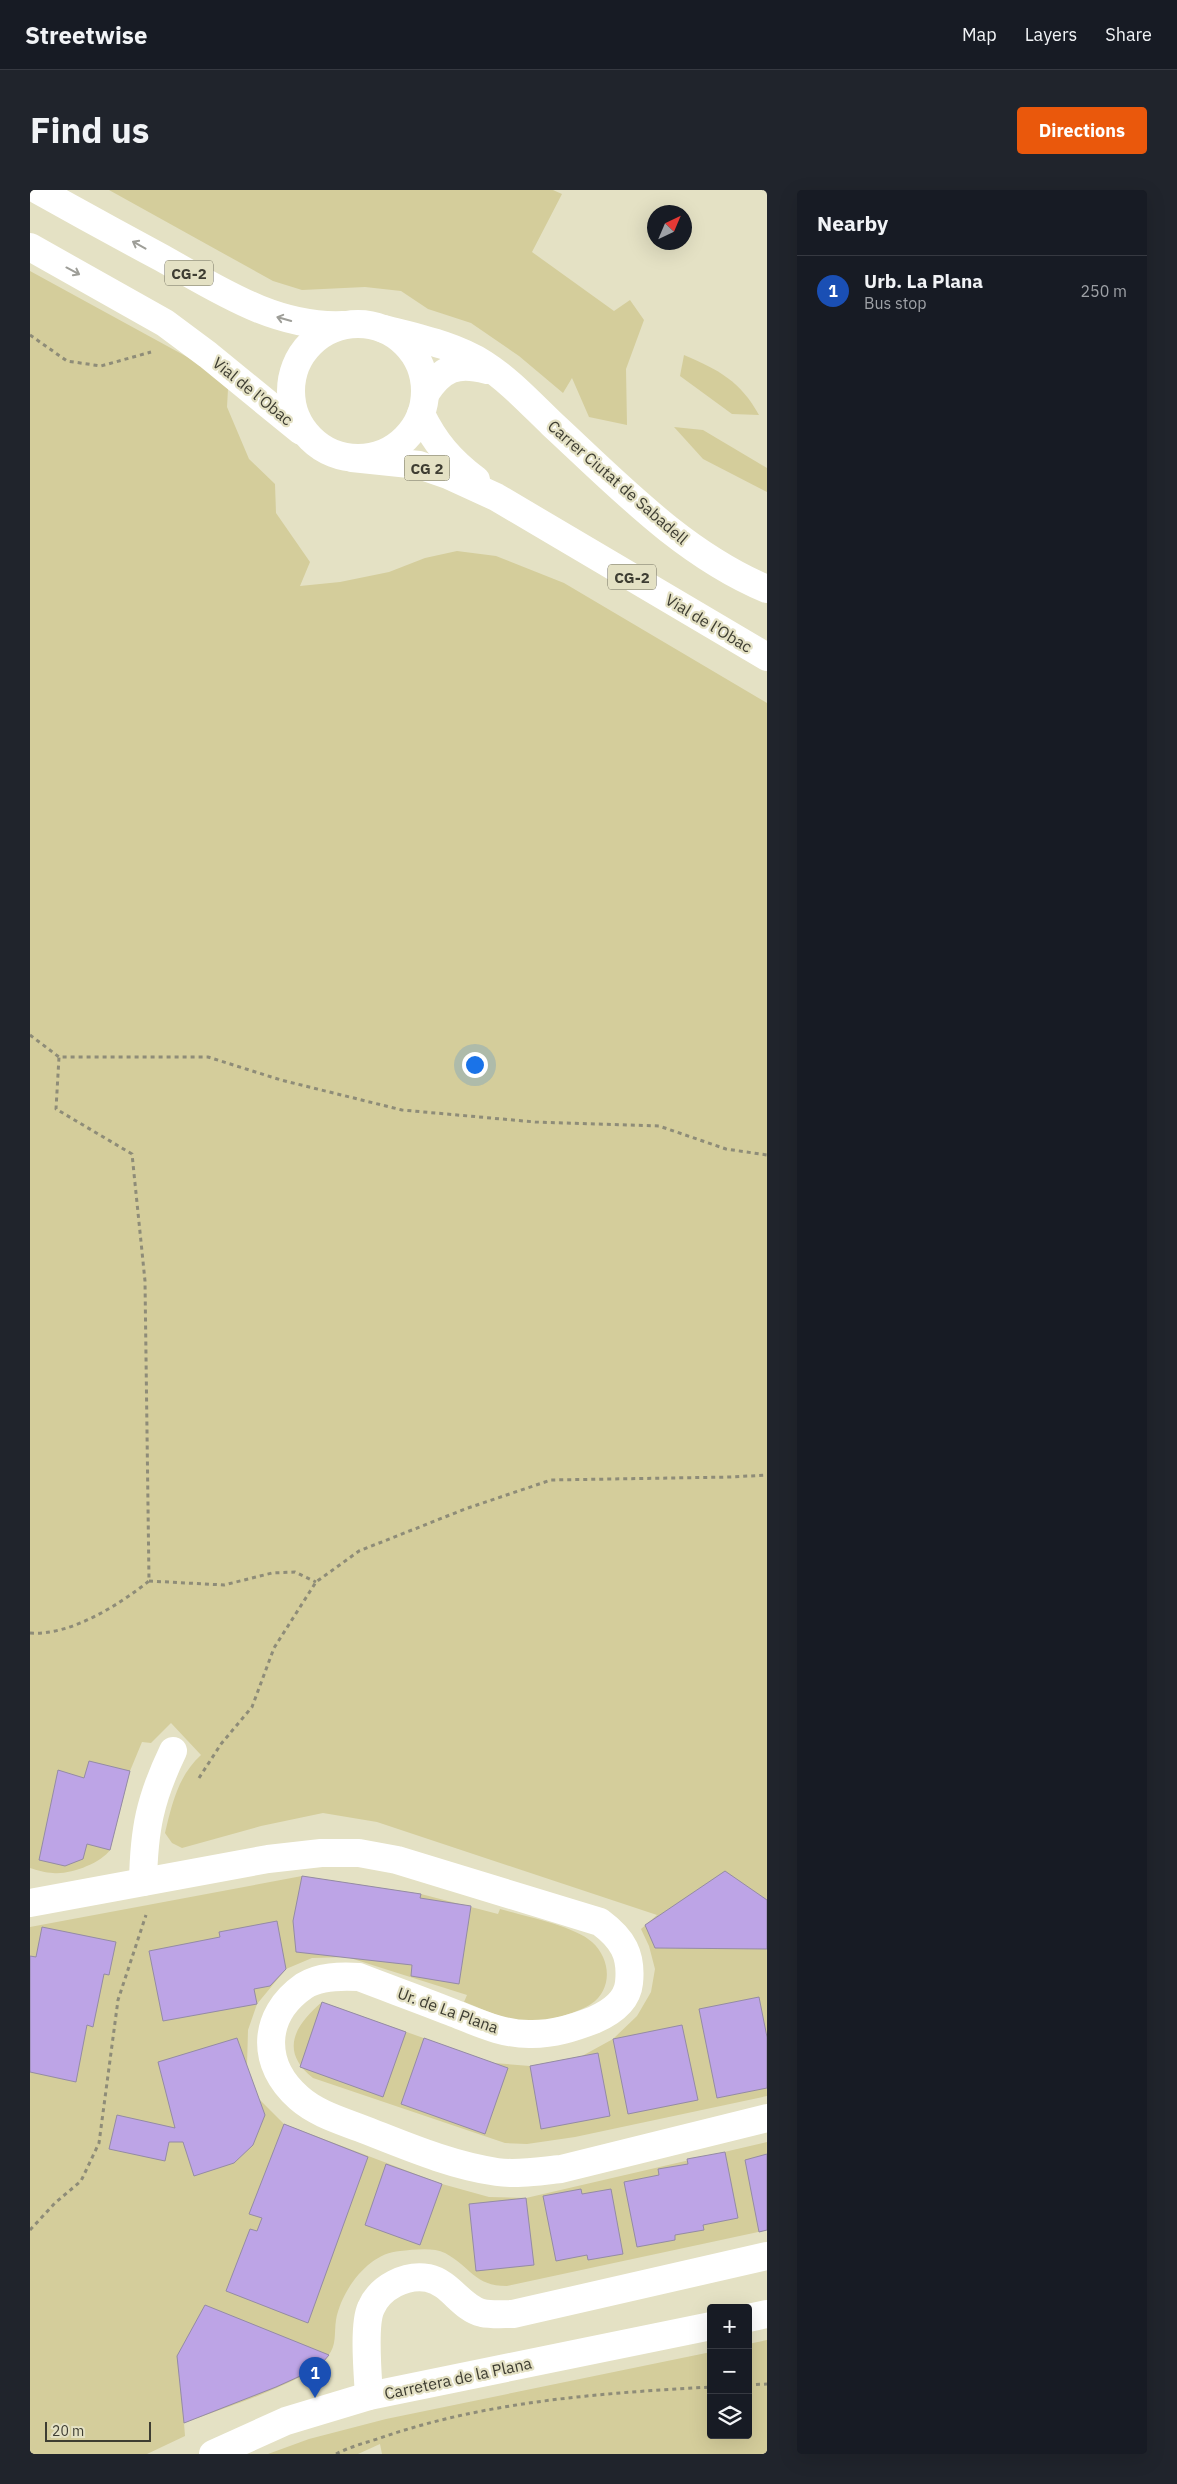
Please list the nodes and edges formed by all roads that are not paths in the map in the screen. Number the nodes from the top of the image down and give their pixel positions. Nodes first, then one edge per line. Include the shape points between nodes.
1 (38, 190) edge
2 (30, 247) edge
3 (349, 325) junction
4 (384, 329) junction
5 (503, 380) junction
6 (423, 404) junction
7 (312, 440) junction
8 (352, 458) junction
9 (496, 497) junction
10 (767, 589) edge
11 (767, 657) edge
12 (173, 1751) dead end
13 (146, 1882) junction
14 (30, 1903) edge
15 (767, 2118) edge
16 (767, 2256) edge
17 (767, 2314) edge
18 (752, 2317) edge
19 (707, 2327) edge
20 (369, 2396) junction
21 (213, 2454) edge

3 -> 1 main road, CG-2 via 320,326 271,315
2 -> 7 main road, Vial de l'Obac via 165,323
3 - 4 main road, CG 2 via 367,324
3 - 7 main road, CG 2 via 328,331 310,343 298,360 292,403 299,423
4 - 5 main road, Carrer Ciutat de Sabadell via 463,353
4 - 6 main road, CG 2 via 402,340 415,356 423,374
5 - 6 main road, Carrer Ciutat de Sabadell via 490,371 457,367 443,372
5 - 10 main road, Carrer Ciutat de Sabadell via 645,510 695,549
6 - 8 main road, CG 2 via 410,434 394,448 374,457
6 - 9 main road, Vial de l'Obac / CG 2 via 433,439 458,466
7 - 8 main road, CG 2 via 330,452
8 - 9 main road, Vial de l'Obac / CG 2 via 418,466 448,475
9 - 11 main road, Vial de l'Obac / CG-2
12 - 13 main road via 156,1786 148,1815 143,1852
13 - 14 main road, Ur. de La Plana
13 - 15 main road, Ur. de La Plana via 268,1859 321,1853 359,1853 397,1860 537,1902 600,1922 616,1934 631,1967 628,1990 619,2005 602,2017 564,2031 531,2034 502,2031 359,1977 338,1976 304,1986 283,2007 274,2021 271,2034 275,2067 284,2084 318,2112 412,2148 457,2164 498,2172 528,2173 561,2169
16 - 20 main road via 513,2314 482,2313 463,2302 450,2288 428,2278 398,2281 371,2309 366,2359
17 - 18 main road
19 - 20 main road, Carretera de la Plana
20 - 21 main road, Carretera de la Plana via 286,2421

